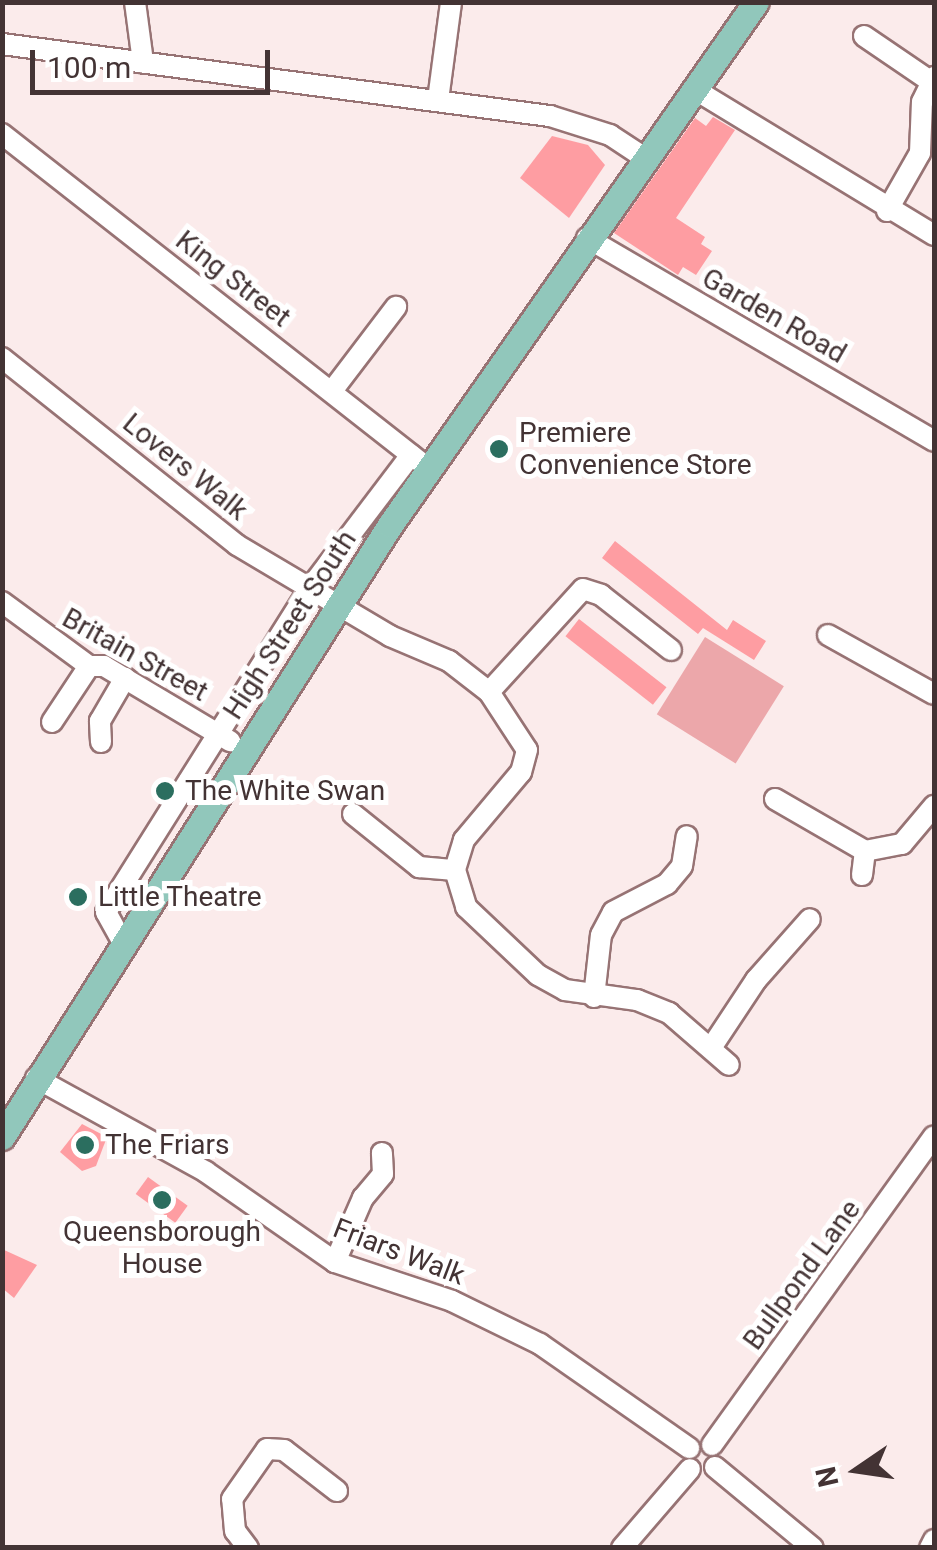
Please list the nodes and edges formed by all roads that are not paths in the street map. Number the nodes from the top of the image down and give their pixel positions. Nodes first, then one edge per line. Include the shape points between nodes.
1 (135, 2) edge
2 (451, 2) edge
3 (756, 2) edge
4 (864, 36) dead end
5 (2, 44) edge
6 (143, 62) junction
7 (932, 79) edge
8 (694, 89) junction
9 (438, 100) junction
10 (2, 134) edge
11 (645, 158) junction
12 (887, 210) junction
13 (934, 235) edge
14 (586, 238) junction
15 (396, 307) dead end
16 (2, 358) edge
17 (332, 392) junction
18 (934, 441) edge
19 (420, 462) junction
20 (310, 588) junction
21 (2, 602) edge
22 (342, 604) junction
23 (828, 635) dead end
24 (671, 650) dead end
25 (88, 666) junction
26 (125, 678) junction
27 (488, 692) junction
28 (934, 694) edge
29 (52, 722) dead end
30 (222, 736) junction
31 (101, 742) dead end
32 (244, 751) junction
33 (775, 799) dead end
34 (934, 806) edge
35 (353, 814) dead end
36 (687, 836) dead end
37 (865, 851) junction
38 (455, 870) junction
39 (862, 875) dead end
40 (810, 919) dead end
41 (122, 941) junction
42 (594, 997) junction
43 (711, 1048) junction
44 (728, 1065) dead end
45 (36, 1078) junction
46 (934, 1136) edge
47 (2, 1137) edge
48 (382, 1153) dead end
49 (335, 1262) junction
50 (689, 1448) junction
51 (714, 1456) junction
52 (690, 1470) junction
53 (337, 1491) dead end
54 (934, 1540) edge
55 (248, 1548) edge
56 (622, 1548) edge
57 (814, 1548) edge
58 (930, 1548) edge

1 - 6 street
2 - 9 street
3 - 8 main road, High Street South
4 - 7 street
5 - 6 street
6 - 9 street
7 - 12 street via 920,153
8 - 11 main road, High Street South
8 - 12 street
9 - 11 street via 550,116 610,136
10 - 17 street, King Street
11 - 14 main road, High Street South
12 - 13 street
14 - 18 street, Garden Road
14 - 19 main road, High Street South
15 - 17 street
16 - 20 street, Lovers Walk via 237,544
17 - 19 street, King Street
19 - 20 street
19 - 22 main road, High Street South
20 - 22 street, Lovers Walk
20 - 30 street
21 - 25 street, Britain Street
22 - 27 street, Lovers Walk via 390,636 449,662
22 - 32 main road, High Street South
23 - 28 street
24 - 27 street via 600,594 583,589
25 - 26 street, Britain Street
25 - 29 street
26 - 30 street, Britain Street
26 - 31 street via 100,721
27 - 38 street, Lovers Walk via 528,750 521,772 464,840
30 - 32 street, Britain Street
30 - 41 street via 106,912
32 - 41 main road, High Street South
33 - 37 street
34 - 37 street via 902,844
35 - 38 street via 419,866
36 - 42 street via 682,866 666,884 613,912 602,935
37 - 39 street
38 - 42 street via 466,907 538,975
40 - 43 street via 756,980
41 - 45 main road, High Street South
42 - 43 street via 638,1000 669,1012
43 - 44 street
45 - 47 main road, High Street South
45 - 49 street, Friars Walk via 206,1172
46 - 51 street, Bullpond Lane
48 - 49 street via 383,1174 362,1198
49 - 50 street, Friars Walk via 452,1302 540,1344
50 - 51 street via 698,1442
50 - 52 street
51 - 52 street via 706,1473
51 - 57 street
52 - 56 street
53 - 55 street via 284,1450 267,1449 232,1500 235,1531
54 - 58 street

